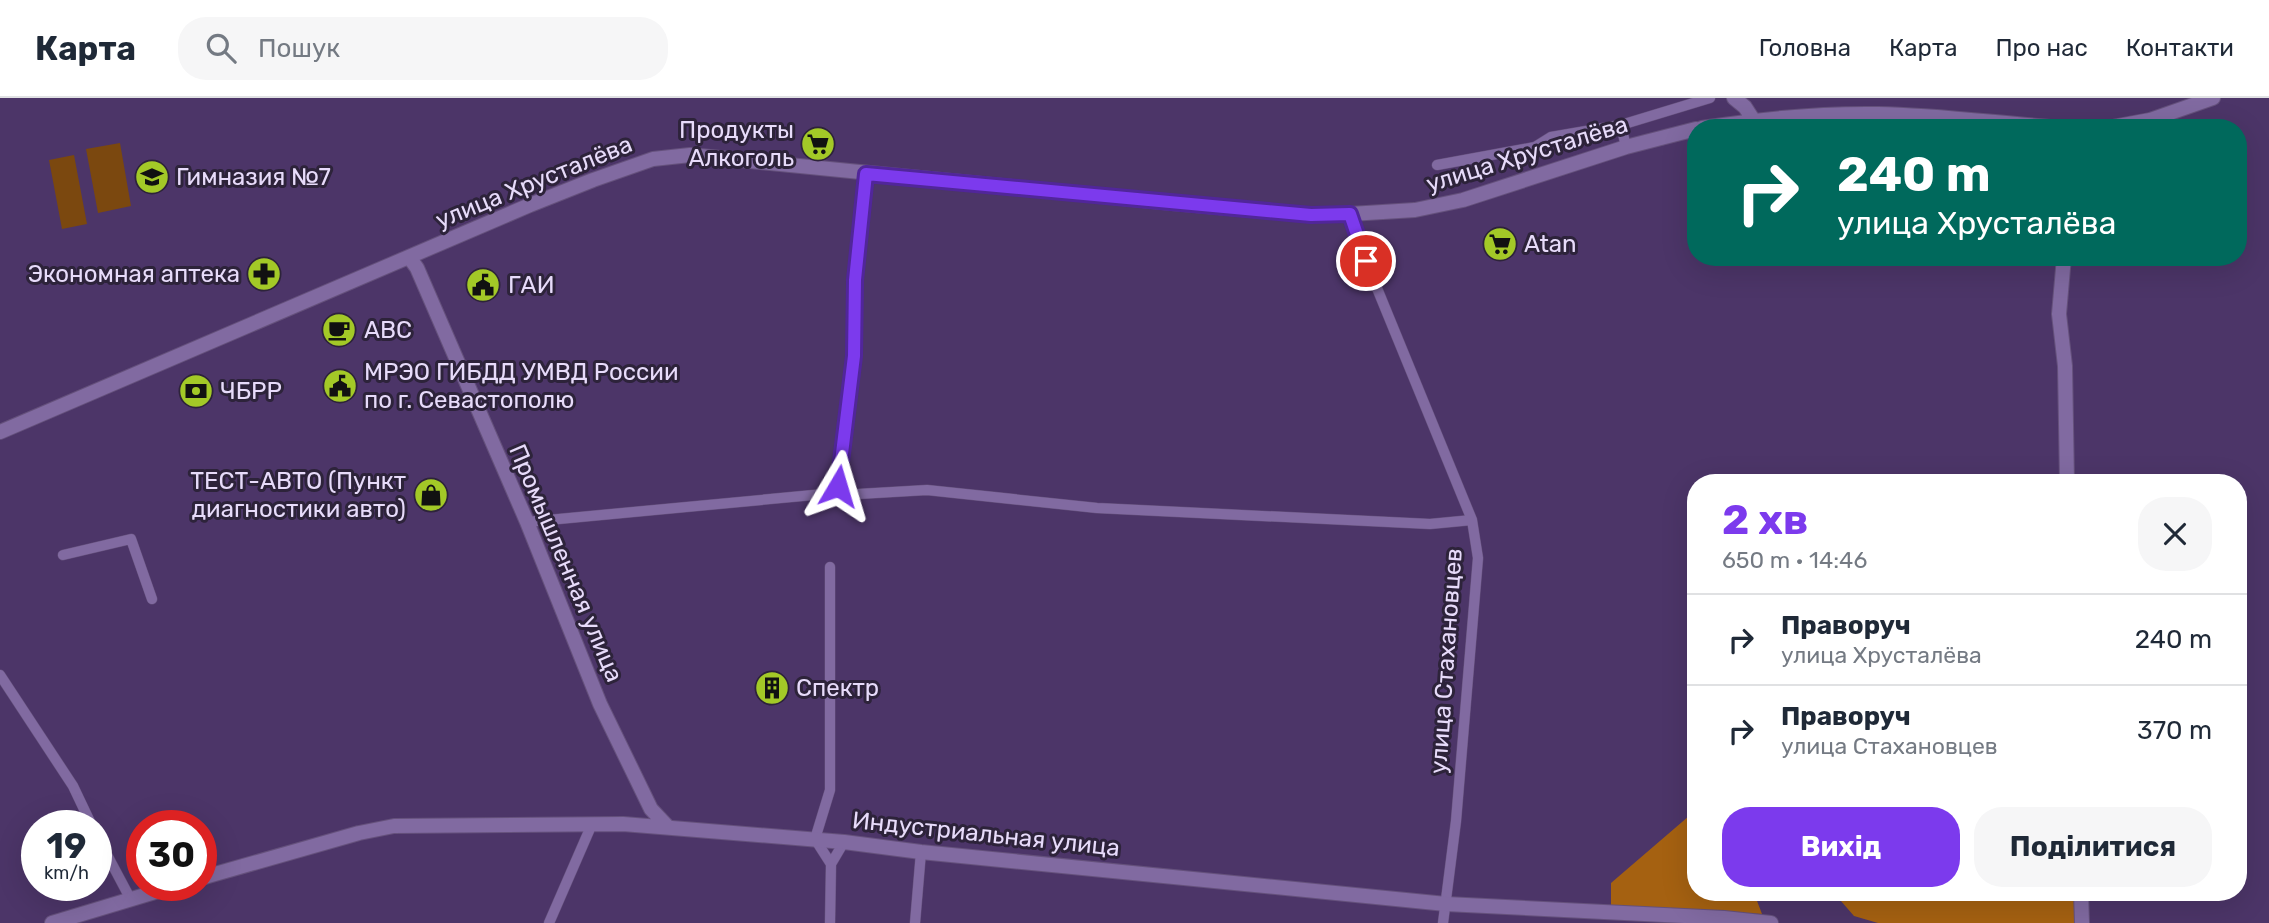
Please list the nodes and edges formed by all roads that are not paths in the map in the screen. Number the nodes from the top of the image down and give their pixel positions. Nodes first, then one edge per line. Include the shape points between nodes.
1 (1710, 98) edge
2 (1734, 98) edge
3 (2213, 98) edge
4 (1753, 119) edge
5 (1779, 119) edge
6 (1945, 119) edge
7 (2153, 119) edge
8 (1621, 125) junction
9 (1687, 131) edge
10 (1626, 147) junction
11 (1437, 165) dead end
12 (866, 174) junction
13 (1350, 214) junction
14 (409, 257) junction
15 (2063, 266) edge
16 (0, 432) edge
17 (2067, 474) edge
18 (835, 495) junction
19 (1472, 520) junction
20 (527, 522) junction
21 (63, 555) dead end
22 (830, 567) dead end
23 (152, 599) dead end
24 (0, 675) edge
25 (651, 809) junction
26 (84, 810) edge
27 (592, 824) junction
28 (623, 824) junction
29 (667, 826) junction
30 (815, 839) junction
31 (844, 842) junction
32 (921, 852) junction
33 (112, 864) edge
34 (831, 864) junction
35 (217, 873) edge
36 (126, 890) edge
37 (126, 899) edge
38 (2081, 901) edge
39 (1446, 904) junction
40 (52, 923) edge
41 (549, 923) edge
42 (830, 923) edge
43 (915, 923) edge
44 (1443, 923) edge
45 (1771, 923) edge
46 (2082, 923) edge

1 - 8 street
2 - 4 main road
3 - 7 main road
5 - 6 main road via 1879,114
8 - 10 street
8 - 11 street
9 - 10 main road, улица Хрусталёва
10 - 13 main road, улица Хрусталёва via 1463,200 1415,210
12 - 13 main road, улица Хрусталёва via 1311,215
12 - 14 main road, улица Хрусталёва via 690,155 653,159
12 - 18 street via 855,280 854,356
13 - 19 street, улица Стахановцев
14 - 16 main road, улица Хрусталёва
14 - 20 main road, Промышленная улица
15 - 17 main road via 2059,314
18 - 19 street via 927,490 1097,508 1430,524
18 - 20 street
19 - 39 street, улица Стахановцев via 1478,558
20 - 25 main road, Промышленная улица via 600,704
21 - 23 street via 131,539
22 - 30 street via 830,790
24 - 26 street
25 - 28 main road via 639,820
25 - 29 main road, Промышленная улица
27 - 28 main road, Индустриальная улица
27 - 35 main road, Индустриальная улица via 394,827 359,832
27 - 41 street
28 - 29 main road, Индустриальная улица
29 - 30 main road, Индустриальная улица
30 - 31 main road, Индустриальная улица
30 - 34 street
31 - 32 main road, Индустриальная улица
31 - 34 street
32 - 39 main road, Индустриальная улица
32 - 43 street
33 - 36 street
34 - 42 street
37 - 40 main road
38 - 46 main road
39 - 44 street, улица Стахановцев
39 - 45 main road, Индустриальная улица

